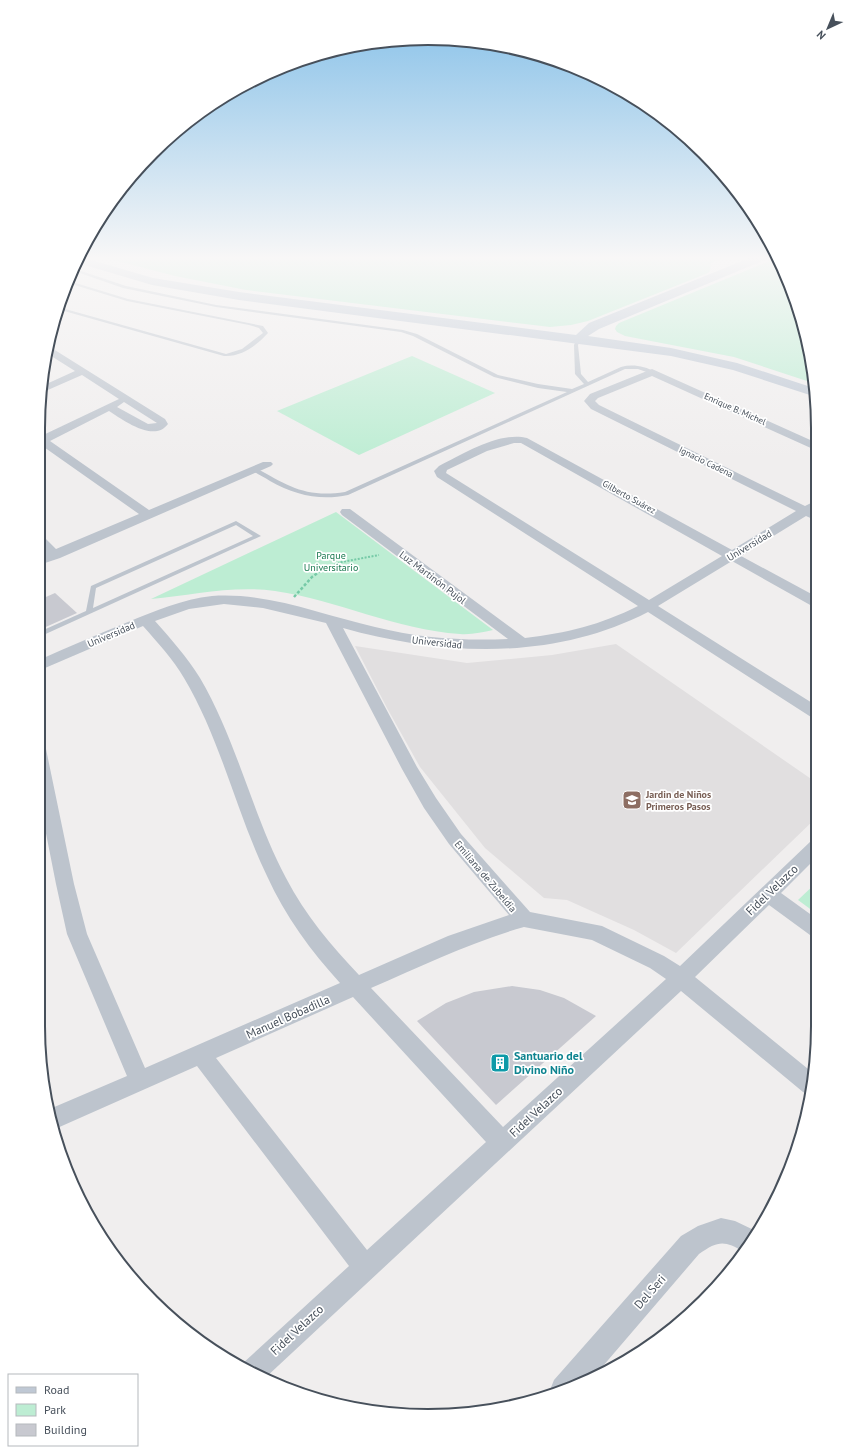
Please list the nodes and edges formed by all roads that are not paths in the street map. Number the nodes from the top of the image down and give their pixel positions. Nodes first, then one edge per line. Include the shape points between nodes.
1 (118, 325) edge
2 (252, 325) edge
3 (356, 325) edge
4 (479, 325) edge
5 (489, 325) edge
6 (597, 325) edge
7 (580, 337) junction
8 (52, 352) edge
9 (83, 371) junction
10 (652, 372) junction
11 (587, 384) junction
12 (809, 386) edge
13 (47, 387) edge
14 (573, 391) junction
15 (809, 391) edge
16 (126, 399) junction
17 (110, 407) junction
18 (45, 439) edge
19 (45, 444) edge
20 (811, 444) edge
21 (267, 464) dead end
22 (254, 469) junction
23 (811, 509) edge
24 (811, 511) edge
25 (346, 512) dead end
26 (149, 515) junction
27 (45, 546) edge
28 (55, 555) junction
29 (732, 555) junction
30 (45, 559) edge
31 (811, 600) edge
32 (649, 606) junction
33 (89, 612) junction
34 (146, 620) junction
35 (332, 620) junction
36 (45, 632) edge
37 (521, 642) junction
38 (45, 663) edge
39 (811, 709) edge
40 (45, 784) edge
41 (811, 852) edge
42 (769, 895) junction
43 (524, 919) junction
44 (811, 925) edge
45 (681, 978) junction
46 (356, 987) junction
47 (201, 1055) junction
48 (140, 1081) junction
49 (807, 1082) edge
50 (56, 1118) edge
51 (502, 1143) junction
52 (746, 1239) edge
53 (364, 1267) junction
54 (256, 1368) edge
55 (572, 1381) edge

1 - 2 lane via 226,355 244,351 266,332
3 - 14 lane via 414,335 496,376
4 - 7 main road
5 - 7 main road
6 - 7 main road
7 - 11 lane via 576,345 578,374
7 - 12 main road via 699,354 749,366
7 - 15 main road via 703,358
8 - 9 street
9 - 13 street
9 - 16 street
10 - 11 lane via 631,366
10 - 20 street, Enrique B. Michel
10 - 23 street, Ignacio Cadena via 594,396 589,401 595,407
11 - 14 lane
14 - 22 lane via 346,494 317,497 302,494
16 - 17 street
16 - 17 street via 163,424 154,429 146,428
17 - 18 street
19 - 26 street
21 - 22 street
22 - 26 street
24 - 29 street, Universidad
25 - 37 street, Luz Martinón Pujol
26 - 28 street
27 - 28 street
28 - 30 street
29 - 31 street, Gilberto Suárez
29 - 32 street, Universidad
29 - 32 street, Gilberto Suárez via 517,438 502,441 441,469 441,475
32 - 37 street, Universidad via 622,620 594,630
32 - 39 street
33 - 33 lane via 117,599 258,536 236,522 93,587
33 - 36 lane
34 - 35 street, Universidad via 177,608 223,600 288,608
34 - 38 street, Universidad
34 - 46 street via 185,667 206,704 286,898 327,955
35 - 37 street, Universidad via 426,642 468,645
35 - 43 street, Emiliana de Zubeldia via 430,803 455,839
40 - 48 street via 77,934
41 - 42 street, Fidel Velazco
42 - 44 street
42 - 45 street, Fidel Velazco
43 - 45 street, Emiliana de Zubeldia via 595,932 630,948
43 - 46 street, Manuel Bobadilla via 455,942
45 - 49 street, Emiliana de Zubeldia
45 - 51 street, Fidel Velazco
46 - 47 street, Manuel Bobadilla
46 - 51 street
47 - 48 street, Manuel Bobadilla
47 - 53 street
48 - 50 street, Manuel Bobadilla
51 - 53 street, Fidel Velazco
52 - 55 street, Del Seri via 729,1230 716,1230 690,1245
53 - 54 street, Fidel Velazco

